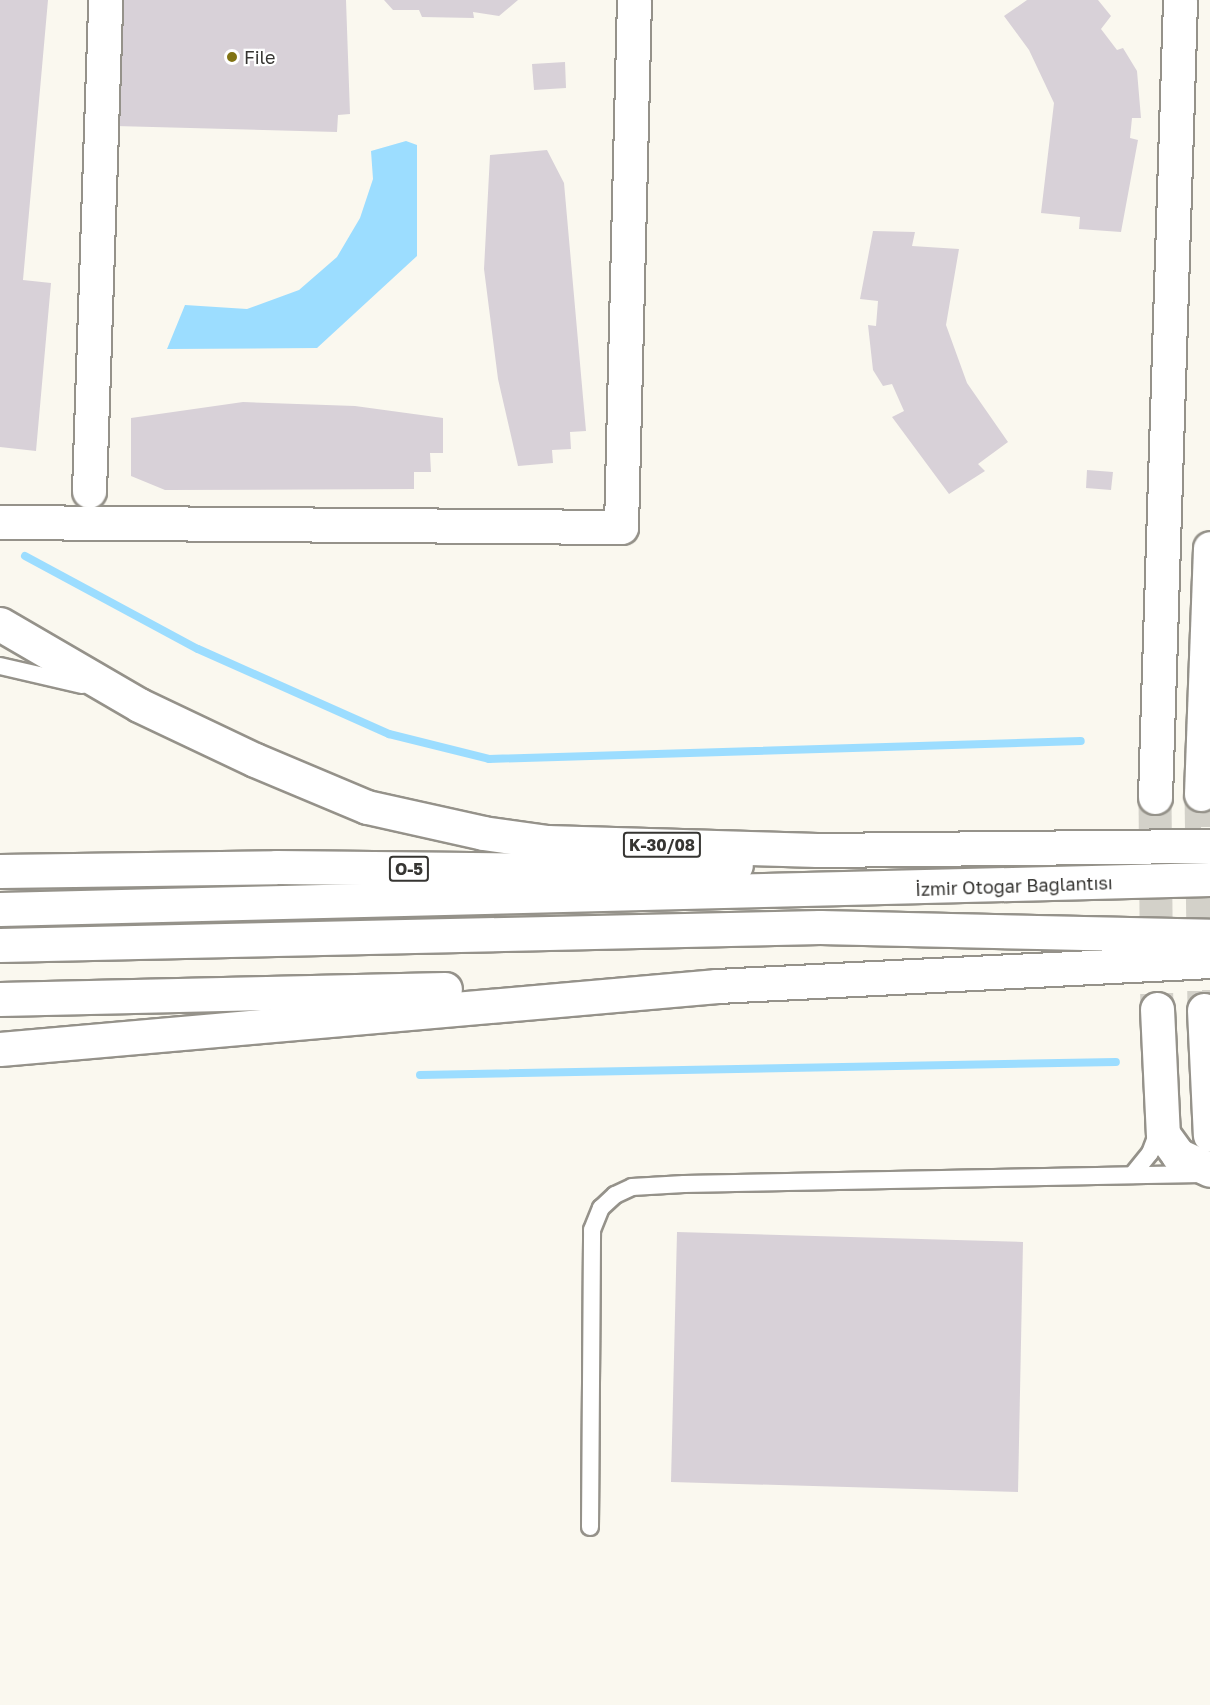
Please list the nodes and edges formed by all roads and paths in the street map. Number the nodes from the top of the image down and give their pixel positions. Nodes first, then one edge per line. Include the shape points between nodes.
1 (105, 0) edge
2 (633, 0) edge
3 (1180, 0) edge
4 (88, 491) dead end
5 (0, 522) edge
6 (1210, 548) edge
7 (0, 624) edge
8 (0, 666) edge
9 (139, 705) junction
10 (1201, 794) tunnel mouth
11 (1155, 796) tunnel mouth
12 (1210, 846) edge
13 (817, 850) junction
14 (0, 871) edge
15 (1210, 879) edge
16 (0, 909) edge
17 (1210, 936) edge
18 (0, 945) edge
19 (1210, 961) edge
20 (717, 986) junction
21 (1, 999) edge
22 (1157, 1009) tunnel mouth
23 (1204, 1010) dead end
24 (0, 1049) edge
25 (1160, 1123) junction
26 (1209, 1129) edge
27 (1202, 1168) edge
28 (1133, 1174) junction
29 (590, 1527) dead end

1 - 4 main road
2 - 5 main road via 621,527
3 - 11 main road
6 - 10 main road
7 - 9 main road
8 - 9 lane, K-30/08 via 66,680
9 - 13 main road, K-30/08 via 367,807 431,823 547,842
12 - 13 main road, K-30/08
13 - 14 main road, O-5 via 715,867 641,871 276,867
15 - 16 main road, İzmir Otogar Bağlantısı
17 - 18 main road via 820,927
19 - 20 main road
20 - 21 main road
20 - 24 main road
22 - 25 main road
23 - 26 main road
25 - 27 main road via 1168,1146
25 - 28 lane via 1150,1154
26 - 27 lane via 1202,1144
27 - 28 lane
27 - 28 lane
28 - 29 lane via 684,1184 632,1187 615,1195 601,1208 592,1230

